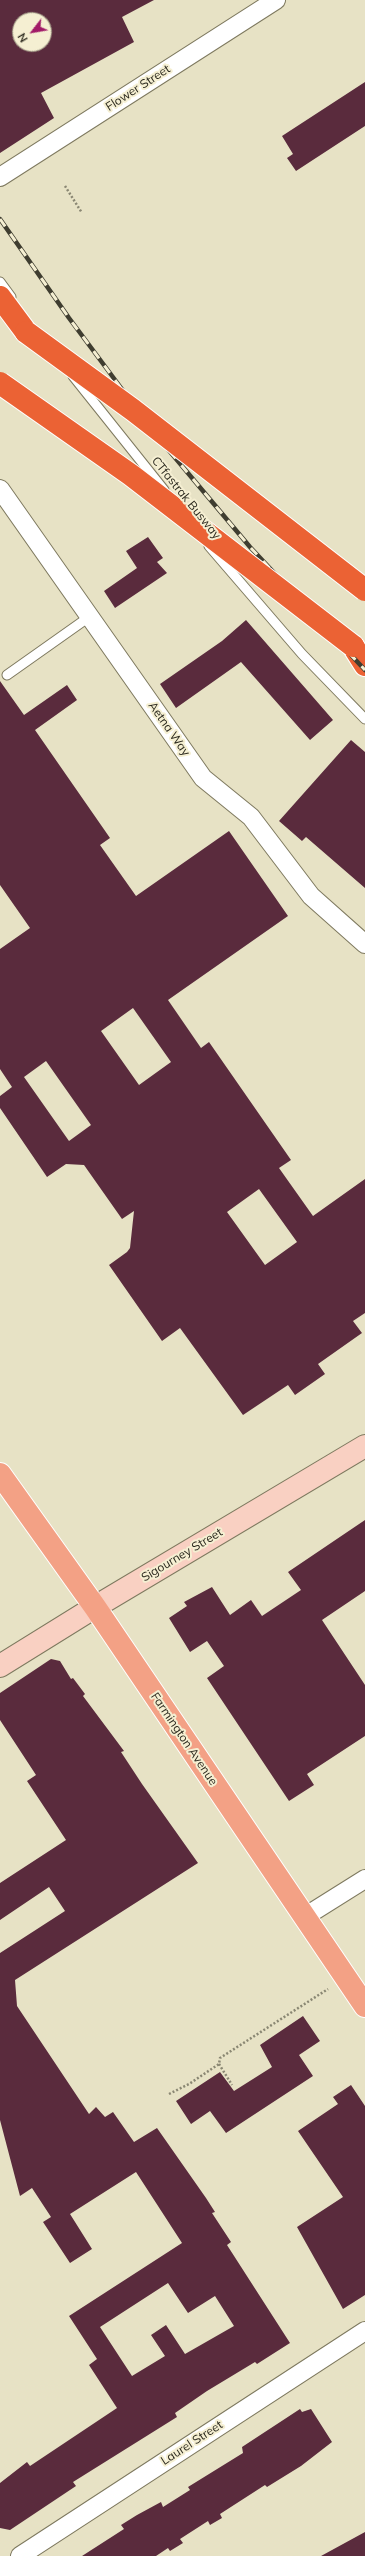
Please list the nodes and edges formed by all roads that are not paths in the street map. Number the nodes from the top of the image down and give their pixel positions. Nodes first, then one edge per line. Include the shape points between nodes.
1 (276, 0) edge
2 (0, 177) edge
3 (0, 282) edge
4 (0, 297) edge
5 (0, 313) edge
6 (26, 332) junction
7 (0, 383) edge
8 (0, 489) edge
9 (365, 590) edge
10 (89, 617) junction
11 (359, 651) edge
12 (365, 665) edge
13 (7, 675) dead end
14 (365, 719) edge
15 (365, 944) edge
16 (365, 1446) edge
17 (0, 1474) edge
18 (95, 1607) junction
19 (0, 1666) edge
20 (365, 1879) edge
21 (306, 1916) junction
22 (365, 2006) edge
23 (365, 2331) edge
24 (20, 2556) edge

1 - 2 street, Flower Street
3 - 14 lane, CTfastrak Busway via 233,574 302,654
4 - 6 highway
5 - 6 highway
6 - 9 highway, bridge via 122,402
7 - 11 highway, bridge via 131,475
8 - 10 street, Aetna Way
10 - 13 lane
10 - 15 street, Aetna Way via 203,778 251,817 311,896
11 - 12 highway
16 - 18 main road, Sigourney Street
17 - 18 main road, Farmington Avenue
18 - 19 main road, Sigourney Street
18 - 21 main road, Farmington Avenue
20 - 21 street
21 - 22 main road, Farmington Avenue
23 - 24 street, Laurel Street

